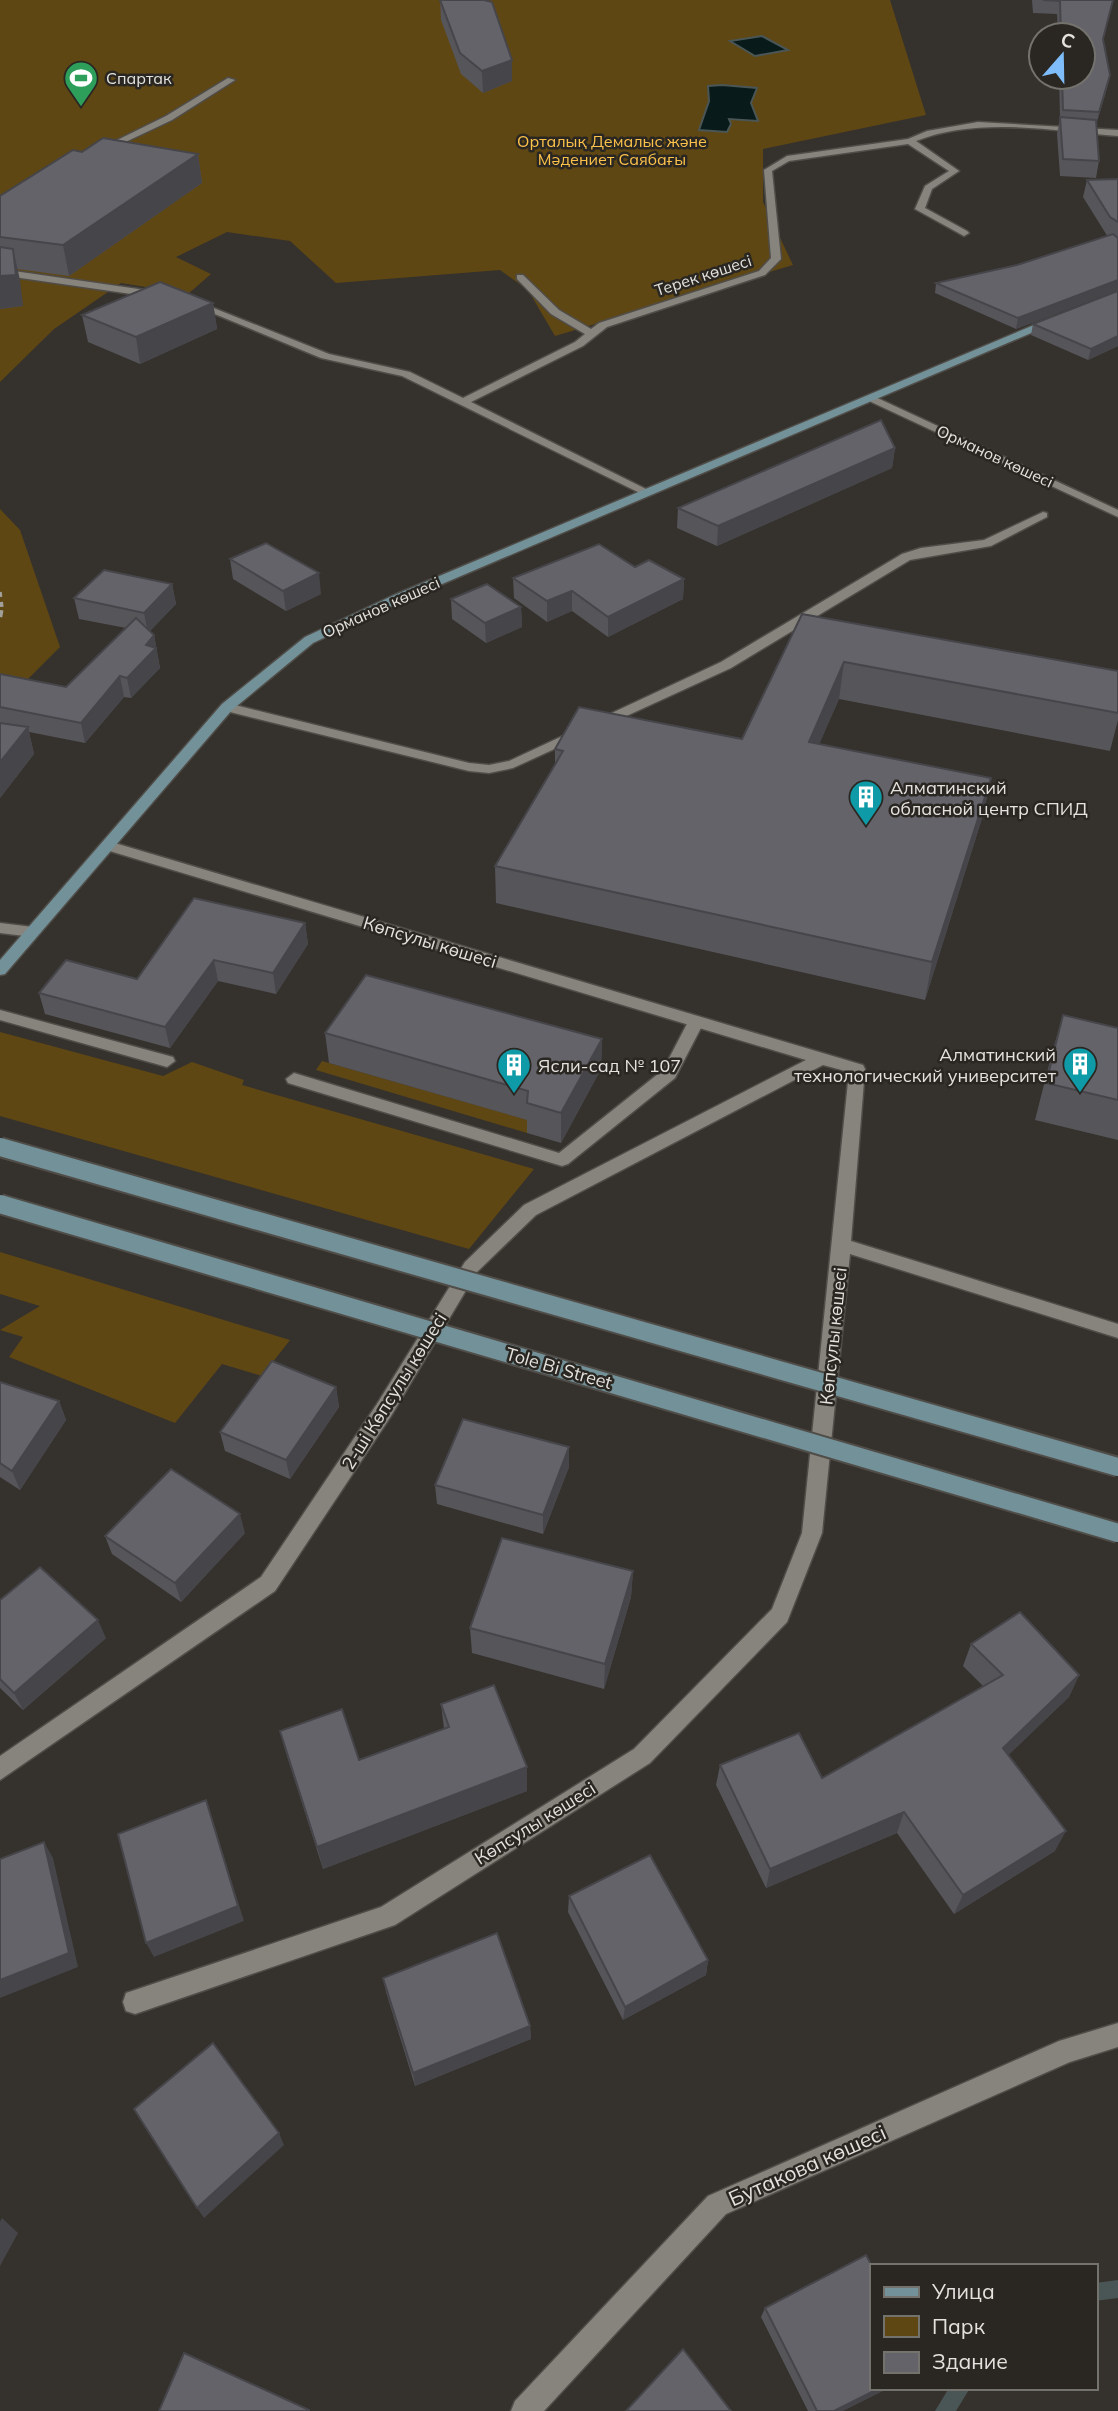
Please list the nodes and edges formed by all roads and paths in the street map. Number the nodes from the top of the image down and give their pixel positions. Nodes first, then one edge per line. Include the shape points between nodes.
1 (231, 80) dead end
2 (1118, 133) edge
3 (910, 141) junction
4 (92, 155) edge
5 (964, 233) dead end
6 (0, 272) edge
7 (520, 277) dead end
8 (165, 296) edge
9 (177, 299) edge
10 (1067, 315) edge
11 (592, 334) junction
12 (871, 398) junction
13 (463, 402) junction
14 (646, 493) junction
15 (1118, 514) edge
16 (1043, 515) dead end
17 (228, 707) junction
18 (108, 846) junction
19 (0, 928) edge
20 (33, 932) junction
21 (0, 970) edge
22 (0, 1015) edge
23 (696, 1022) junction
24 (821, 1059) junction
25 (167, 1061) dead end
26 (293, 1079) dead end
27 (0, 1147) edge
28 (0, 1204) edge
29 (842, 1245) junction
30 (1118, 1331) edge
31 (1118, 1467) edge
32 (1118, 1533) edge
33 (0, 1769) edge
34 (135, 2002) dead end
35 (1118, 2035) edge
36 (525, 2411) edge

1 - 4 street via 169,118
2 - 3 street, Терек көшесі via 978,124
3 - 5 street via 954,171 928,188 920,209
3 - 11 street, Терек көшесі via 787,159 768,170 776,259 762,273 603,325
6 - 8 street
7 - 11 street via 555,312
9 - 13 street via 344,362 384,366
10 - 12 street, Орманов көшесі
11 - 13 street, Терек көшесі
12 - 14 street, Орманов көшесі
12 - 15 street, Орманов көшесі
13 - 14 street
14 - 17 street, Орманов көшесі via 309,640
16 - 17 street via 987,543 906,557 726,665 513,764 489,769 469,766
17 - 18 street, Орманов көшесі
18 - 20 street, Орманов көшесі
18 - 23 street, Көпсулы көшесі
19 - 20 street
20 - 21 street, Орманов көшесі
22 - 25 street
23 - 24 street, Көпсулы көшесі
23 - 26 street via 669,1074 562,1160
24 - 29 street, Көпсулы көшесі via 857,1069
24 - 33 street, 2-ші Көпсулы көшесі via 530,1210 471,1267 384,1410 268,1584
27 - 31 street, bridge
28 - 32 street, Tole Bi Street, bridge
29 - 30 street
29 - 34 street, Көпсулы көшесі via 812,1533 780,1615 642,1756 387,1916
35 - 36 street, Бутакова көшесі via 1068,2050 717,2205

